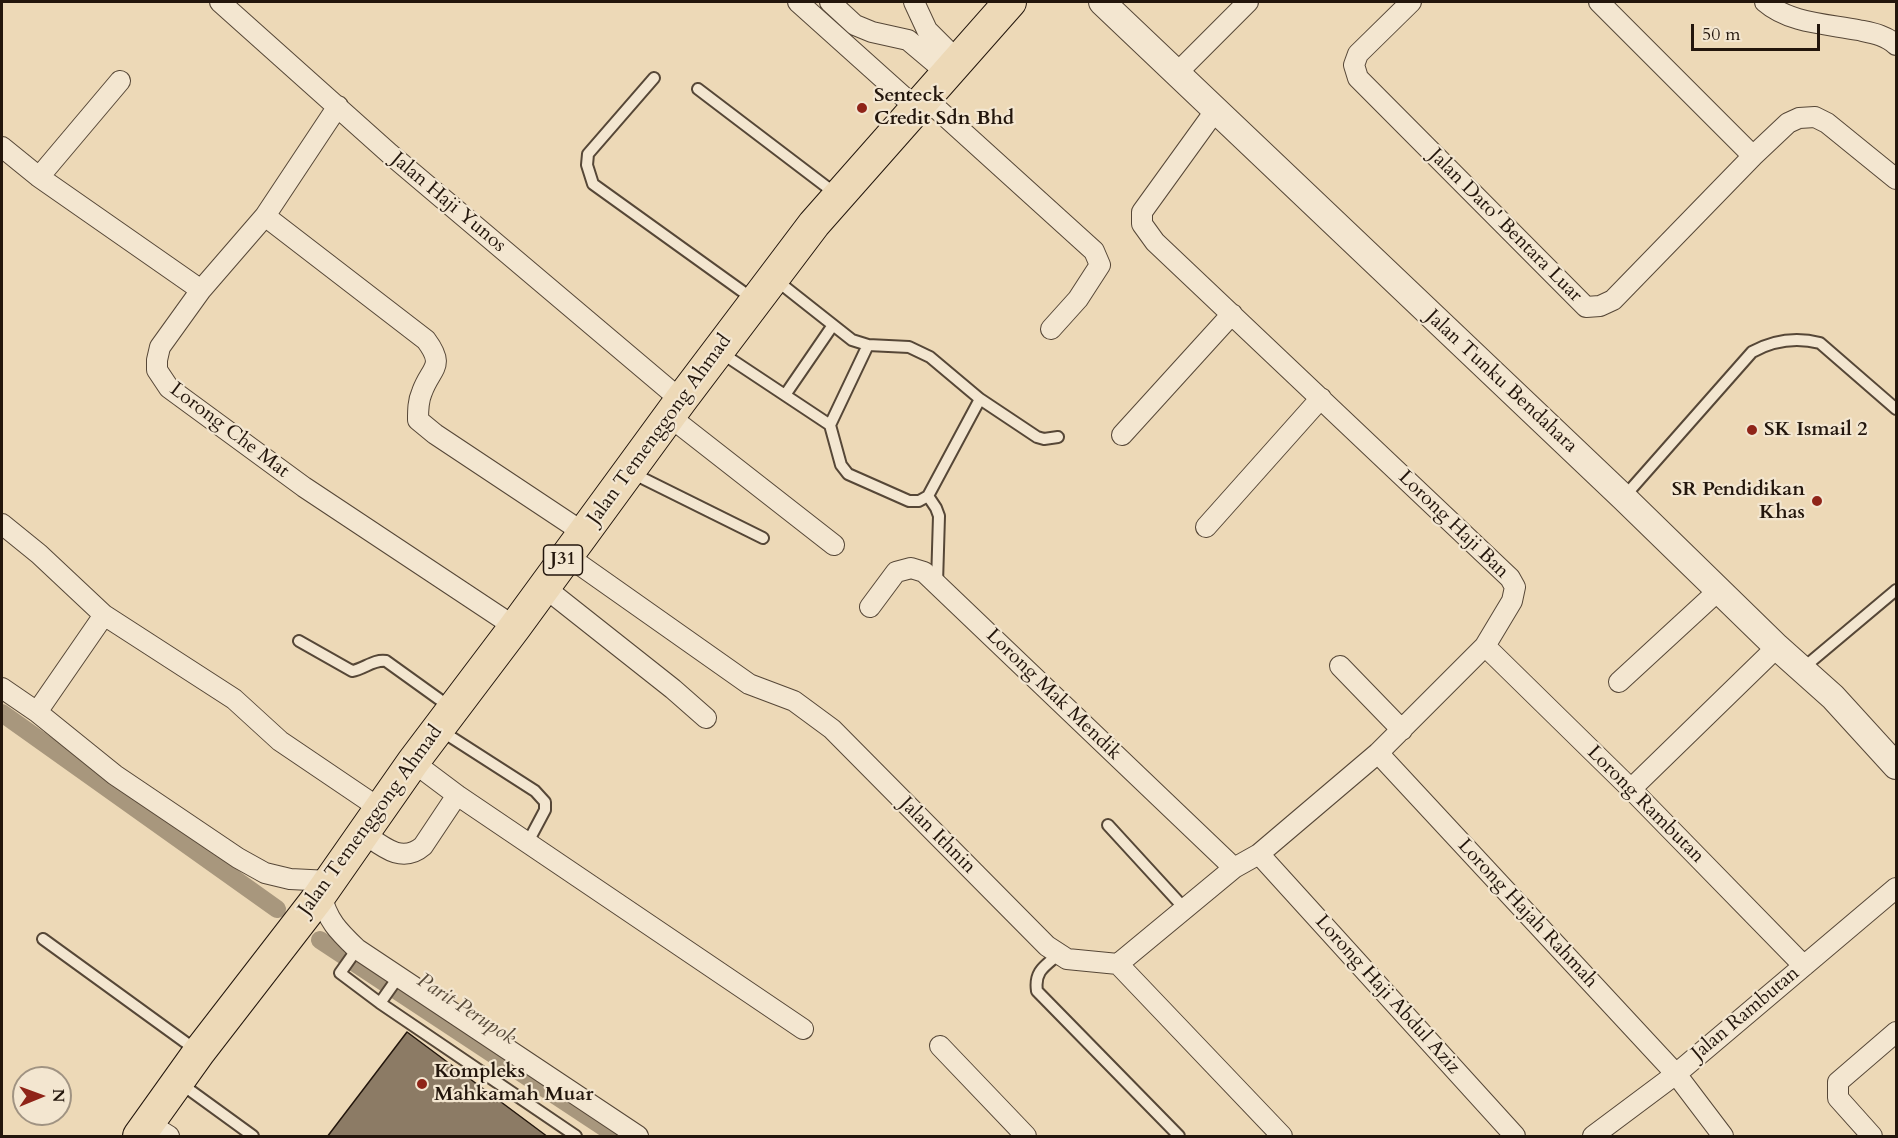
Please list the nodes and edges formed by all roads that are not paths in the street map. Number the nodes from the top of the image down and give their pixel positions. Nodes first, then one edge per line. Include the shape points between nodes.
1 (220, 2) edge
2 (798, 2) edge
3 (831, 2) edge
4 (914, 2) edge
5 (1010, 2) edge
6 (1102, 2) edge
7 (1248, 2) edge
8 (1411, 2) edge
9 (1599, 2) edge
10 (1765, 2) edge
11 (1896, 45) edge
12 (951, 66) junction
13 (1177, 73) junction
14 (654, 78) dead end
15 (120, 81) dead end
16 (698, 89) dead end
17 (920, 102) junction
18 (338, 106) junction
19 (1215, 111) junction
20 (2, 147) edge
21 (1753, 156) junction
22 (39, 177) junction
23 (1896, 179) edge
24 (839, 196) junction
25 (265, 216) junction
26 (765, 289) junction
27 (201, 290) junction
28 (1232, 314) junction
29 (833, 325) junction
30 (1051, 329) dead end
31 (868, 345) junction
32 (718, 351) junction
33 (785, 395) junction
34 (1321, 398) junction
35 (980, 399) junction
36 (675, 408) junction
37 (1896, 409) edge
38 (830, 425) junction
39 (1122, 435) dead end
40 (1058, 437) dead end
41 (629, 472) junction
42 (928, 496) junction
43 (1624, 498) junction
44 (2, 524) edge
45 (1206, 527) dead end
46 (763, 538) dead end
47 (575, 544) junction
48 (834, 545) dead end
49 (937, 584) junction
50 (544, 587) junction
51 (1719, 590) junction
52 (1896, 590) edge
53 (870, 607) dead end
54 (105, 615) junction
55 (515, 627) junction
56 (298, 640) dead end
57 (1485, 646) junction
58 (1778, 648) junction
59 (1340, 666) dead end
60 (1802, 669) junction
61 (1619, 682) dead end
62 (2, 688) edge
63 (36, 712) junction
64 (706, 718) dead end
65 (445, 719) junction
66 (1402, 730) junction
67 (1378, 753) junction
68 (413, 762) junction
69 (1896, 766) edge
70 (1631, 789) junction
71 (457, 795) junction
72 (371, 820) junction
73 (1108, 825) dead end
74 (528, 842) junction
75 (1259, 855) junction
76 (1234, 868) junction
77 (325, 887) junction
78 (1896, 888) edge
79 (1185, 909) junction
80 (43, 939) dead end
81 (357, 949) junction
82 (1059, 954) junction
83 (1118, 964) junction
84 (1804, 966) junction
85 (399, 976) junction
86 (380, 1003) junction
87 (803, 1029) dead end
88 (1896, 1032) edge
89 (940, 1046) dead end
90 (199, 1052) junction
91 (1676, 1074) junction
92 (177, 1081) junction
93 (152, 1132) edge
94 (253, 1137) edge
95 (576, 1137) edge
96 (638, 1137) edge
97 (1026, 1137) edge
98 (1179, 1137) edge
99 (1282, 1137) edge
100 (1515, 1137) edge
101 (1593, 1137) edge
102 (1723, 1137) edge
103 (1872, 1137) edge

1 - 18 street, Jalan Haji Yunos
2 - 17 street
3 - 12 street via 855,25 908,40
4 - 12 street
5 - 12 main road, Jalan Temenggong Ahmad / J31
6 - 13 street, Jalan Tunku Bendahara
7 - 13 street
8 - 21 street, Jalan Dato' Bentara Luar via 1358,54 1354,65 1358,78 1586,307 1613,300
9 - 21 street
10 - 11 street via 1789,17 1885,36
12 - 17 main road, Jalan Temenggong Ahmad / J31
13 - 19 street, Jalan Tunku Bendahara
14 - 26 lane via 588,154 593,183
15 - 22 street
16 - 24 lane
17 - 24 main road, Jalan Temenggong Ahmad / J31
17 - 30 street via 1094,251 1100,265 1078,299
18 - 25 street, Lorong Che Mat
18 - 36 street, Jalan Haji Yunos
19 - 28 street, Lorong Haji Ban via 1142,212 1142,224 1155,242
19 - 43 street, Jalan Tunku Bendahara
20 - 22 street
21 - 23 street via 1788,123 1815,117
22 - 27 street
24 - 26 main road, Jalan Temenggong Ahmad / J31
25 - 27 street, Lorong Che Mat
25 - 47 street, Jalan Ithnin via 426,340 436,354 435,370 423,389 418,420
26 - 29 lane
26 - 32 main road, Jalan Temenggong Ahmad / J31
27 - 55 street, Lorong Che Mat via 160,347 157,370 169,388 304,487
28 - 34 street, Lorong Haji Ban
28 - 39 street
29 - 31 lane via 852,340
29 - 33 lane
31 - 35 lane via 909,347 930,357
31 - 38 lane
32 - 33 lane
32 - 36 main road, Jalan Temenggong Ahmad / J31
33 - 38 lane
34 - 45 street
34 - 57 street, Lorong Haji Ban via 1510,578 1515,587 1512,601
35 - 40 lane via 1037,437
35 - 42 lane
36 - 41 main road, Jalan Temenggong Ahmad / J31
36 - 48 street, Jalan Haji Yunos
37 - 43 lane via 1820,343 1806,340 1766,345 1752,352
38 - 42 lane via 841,465 848,474 909,501
41 - 46 lane
41 - 47 main road, Jalan Temenggong Ahmad / J31
42 - 49 lane via 939,516
43 - 51 street, Jalan Tunku Bendahara
44 - 54 street
47 - 50 main road, Jalan Temenggong Ahmad / J31
47 - 82 street, Jalan Ithnin via 749,684 794,701 832,729
49 - 53 street, Lorong Mak Mendik via 924,572 911,568 896,572
49 - 76 street, Lorong Mak Mendik
50 - 55 main road, Jalan Temenggong Ahmad / J31
50 - 64 street
51 - 58 street, Jalan Tunku Bendahara
51 - 61 street
52 - 60 lane
54 - 63 street
54 - 72 street via 234,699
55 - 65 main road, Jalan Temenggong Ahmad / J31
56 - 65 lane via 352,671 386,661
57 - 66 street, Lorong Haji Ban
57 - 70 street, Lorong Rambutan
58 - 60 street, Jalan Tunku Bendahara
58 - 70 street
59 - 66 street
60 - 69 street, Jalan Tunku Bendahara
62 - 63 street
63 - 77 street via 115,775 238,858 265,873
65 - 68 main road, Jalan Temenggong Ahmad / J31
65 - 74 lane via 545,802 545,810
66 - 67 street, Lorong Haji Ban
67 - 75 street, Lorong Haji Ban
67 - 91 street, Lorong Hajah Rahmah
68 - 71 street
68 - 72 main road, Jalan Temenggong Ahmad / J31
70 - 84 street, Lorong Rambutan
71 - 72 street via 418,850 405,854 394,854
71 - 74 street
72 - 77 main road, Jalan Temenggong Ahmad / J31
73 - 79 lane
74 - 87 street
75 - 76 street, Lorong Haji Ban
75 - 100 street, Lorong Haji Abdul Aziz
76 - 79 street, Lorong Haji Ban
77 - 81 street via 325,911
77 - 90 main road, Jalan Temenggong Ahmad / J31
78 - 84 street, Jalan Rambutan
79 - 83 street, Lorong Haji Ban
80 - 90 lane
81 - 85 street
81 - 86 lane via 340,972
82 - 83 street, Jalan Ithnin via 1066,959
82 - 98 lane via 1038,973 1037,991
83 - 99 street
84 - 91 street, Jalan Rambutan
85 - 86 lane
85 - 96 street
86 - 95 lane
88 - 103 street via 1838,1082 1838,1098
89 - 97 street
90 - 92 main road, Jalan Temenggong Ahmad / J31
91 - 101 street, Jalan Rambutan
91 - 102 street, Lorong Hajah Rahmah
92 - 93 main road, Jalan Temenggong Ahmad / J31
92 - 94 lane

